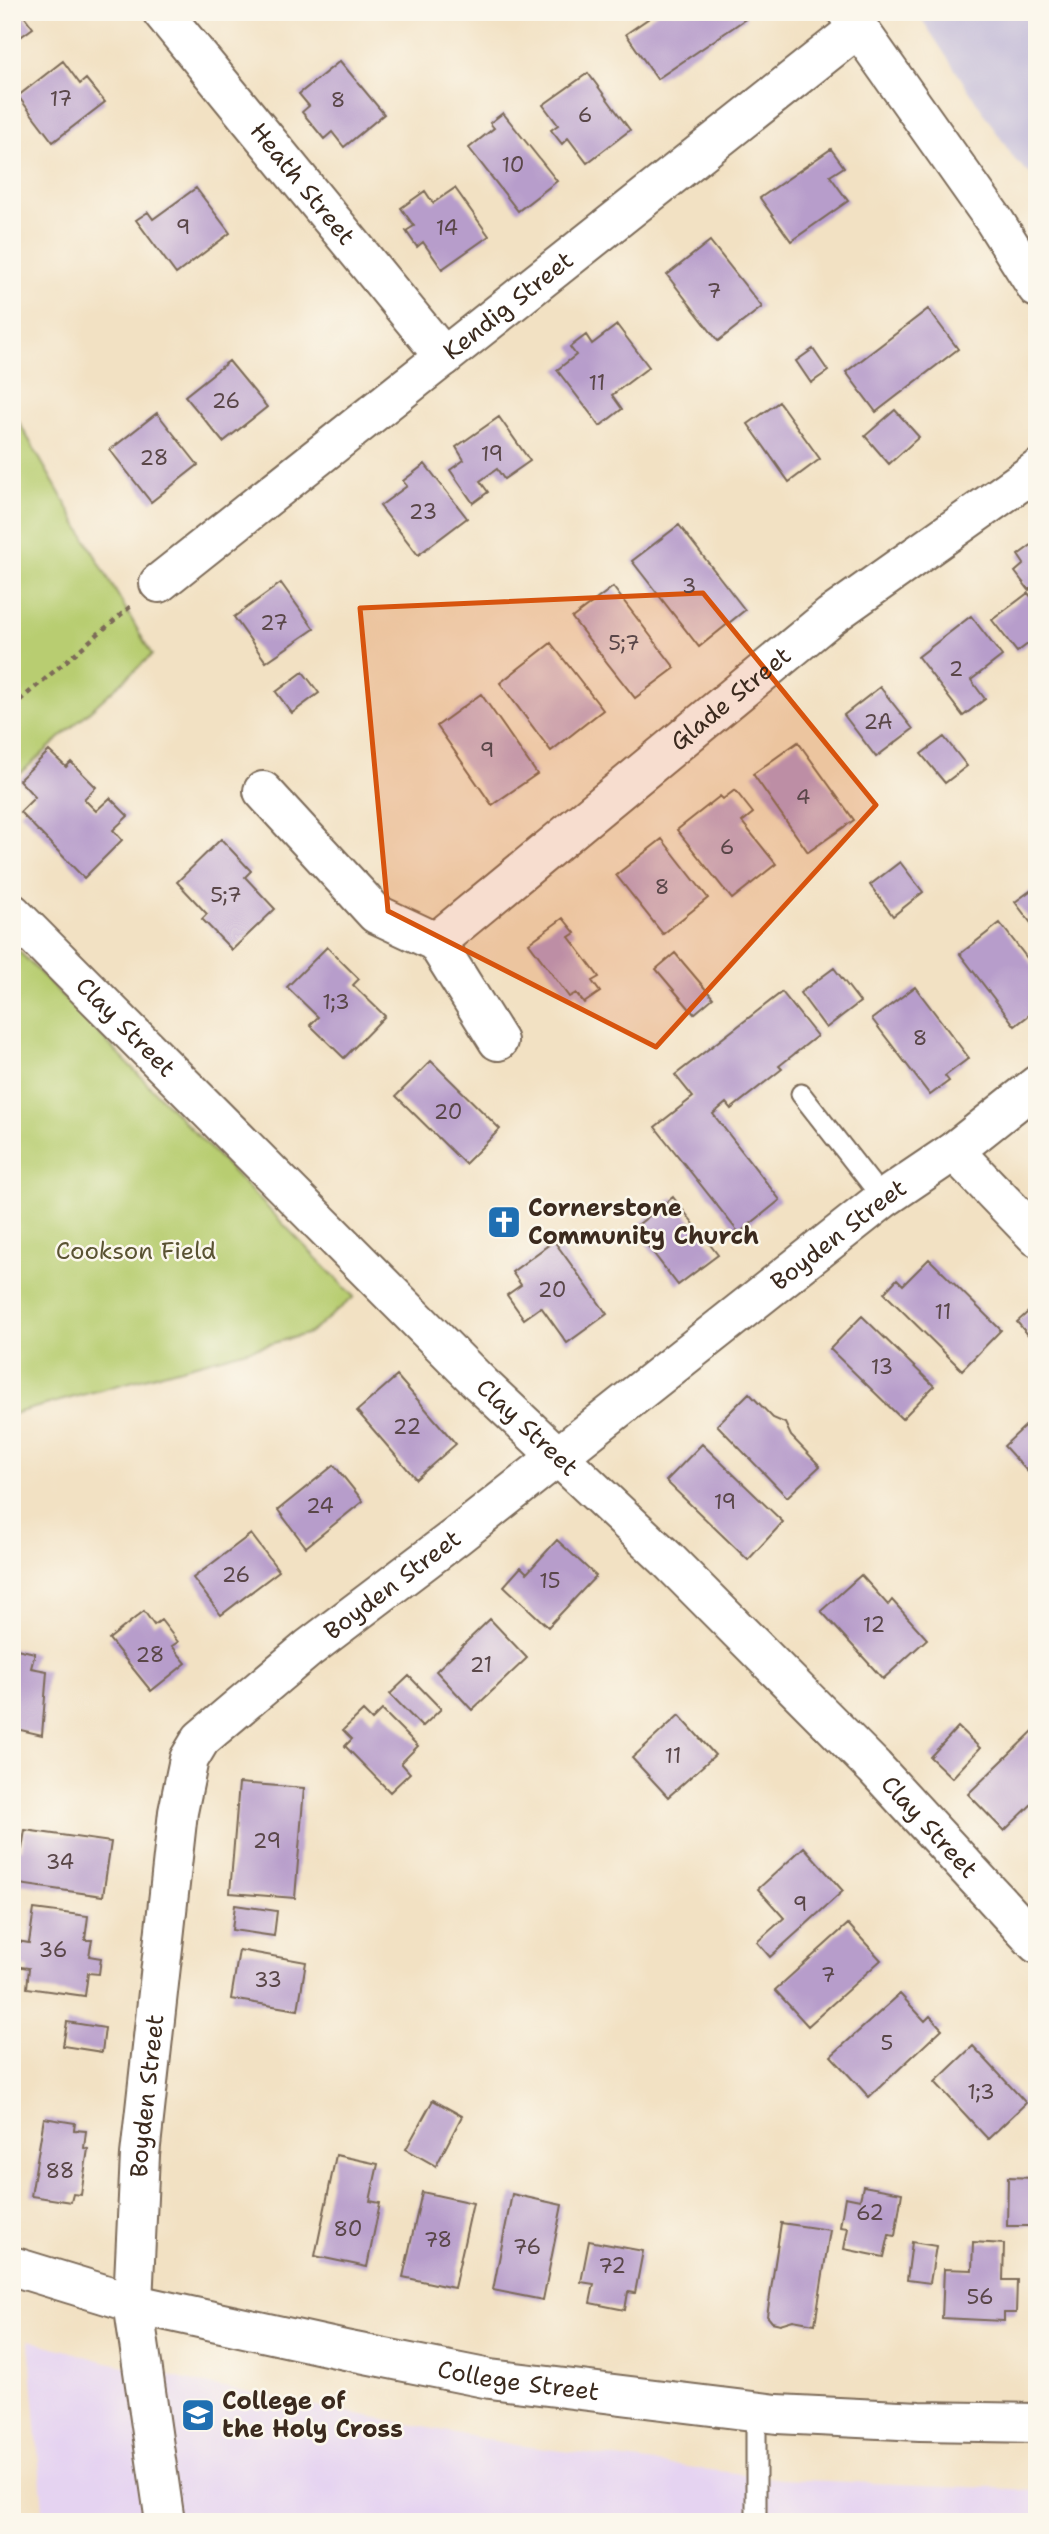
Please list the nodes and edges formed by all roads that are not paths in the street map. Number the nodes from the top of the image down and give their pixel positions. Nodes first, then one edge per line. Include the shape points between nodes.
1 (162, 12) edge
2 (852, 20) edge
3 (994, 220) junction
4 (1037, 257) edge
5 (1037, 288) edge
6 (444, 357) junction
7 (1037, 470) edge
8 (159, 583) road end
9 (263, 791) dead end
10 (12, 913) edge
11 (436, 942) junction
12 (498, 1041) dead end
13 (1037, 1085) edge
14 (801, 1094) dead end
15 (954, 1150) junction
16 (883, 1199) junction
17 (1037, 1237) edge
18 (557, 1455) junction
19 (1037, 1944) edge
20 (12, 2266) edge
21 (133, 2302) junction
22 (756, 2412) junction
23 (1037, 2423) edge
24 (165, 2522) edge
25 (756, 2522) edge

1 - 6 street, Heath Street
2 - 3 street
2 - 6 street, Kendig Street
3 - 4 street
3 - 5 street
6 - 8 street, Kendig Street
7 - 11 street, Glade Street via 831,616
9 - 11 street via 376,914
10 - 18 street, Clay Street via 337,1242
11 - 12 street
13 - 15 street, Boyden Street
14 - 16 lane
15 - 16 street, Boyden Street
15 - 17 street
16 - 18 street, Boyden Street
18 - 19 street, Clay Street via 874,1767
18 - 21 street, Boyden Street via 309,1648 201,1739 189,1759 178,1812 141,2155
20 - 21 street, College Street
21 - 22 street, College Street via 490,2379
21 - 24 street, Boyden Street
22 - 23 street, College Street
22 - 25 lane

